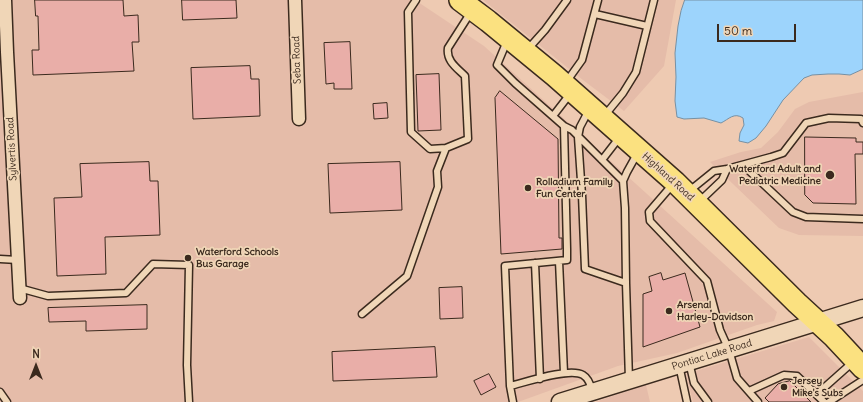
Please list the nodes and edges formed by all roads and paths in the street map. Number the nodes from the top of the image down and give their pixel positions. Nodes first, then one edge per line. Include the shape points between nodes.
1 (5, 0) edge
2 (295, 0) edge
3 (416, 0) edge
4 (567, 0) edge
5 (598, 0) edge
6 (654, 0) edge
7 (469, 3) edge
8 (595, 14) junction
9 (647, 26) junction
10 (508, 37) junction
11 (526, 52) junction
12 (568, 88) junction
13 (596, 112) junction
14 (553, 116) junction
15 (299, 119) dead end
16 (862, 120) edge
17 (564, 126) junction
18 (622, 135) junction
19 (578, 137) junction
20 (446, 148) junction
21 (639, 151) junction
22 (602, 160) junction
23 (743, 165) junction
24 (727, 169) junction
25 (623, 181) junction
26 (686, 193) junction
27 (863, 219) edge
28 (0, 259) edge
29 (18, 260) junction
30 (558, 261) junction
31 (535, 263) junction
32 (626, 283) junction
33 (19, 293) joint
34 (863, 308) edge
35 (362, 314) dead end
36 (817, 322) junction
37 (729, 350) junction
38 (684, 364) junction
39 (859, 364) edge
40 (564, 373) junction
41 (540, 379) junction
42 (863, 380) edge
43 (629, 381) junction
44 (510, 386) junction
45 (749, 391) junction
46 (0, 392) edge
47 (592, 392) junction
48 (817, 394) junction
49 (7, 402) edge
50 (189, 402) edge
51 (513, 402) edge
52 (560, 402) edge
53 (687, 402) edge
54 (708, 402) edge
55 (758, 402) edge
56 (824, 402) edge
57 (829, 402) edge

1 - 29 street, Sylvertis Road
2 - 15 street, Seba Road
3 - 20 lane via 408,12 412,132 430,149
4 - 11 lane
5 - 8 lane
6 - 9 lane
7 - 10 highway, Highland Road
7 - 20 lane via 447,53 453,64 465,76 468,139
8 - 9 lane
8 - 12 lane via 582,60
9 - 13 lane via 636,72 623,93
10 - 11 highway, Highland Road
10 - 14 lane via 497,65
11 - 12 highway, Highland Road
12 - 13 highway, Highland Road
12 - 14 lane
13 - 18 highway, Highland Road
13 - 19 lane via 580,127
14 - 17 lane
16 - 23 lane via 829,118 806,123 783,153
17 - 19 lane
17 - 30 lane via 567,260
18 - 21 highway, Highland Road
18 - 22 lane
19 - 22 lane
19 - 32 lane via 585,269
20 - 35 lane via 437,171 438,187 407,276
21 - 25 lane
21 - 26 highway, Highland Road
22 - 25 lane
23 - 24 lane
23 - 27 lane via 793,212 806,217
24 - 26 lane via 714,171
24 - 26 lane via 722,180
25 - 32 lane
26 - 36 highway, Highland Road
26 - 37 lane via 649,212 650,221 707,282 720,330
28 - 29 lane
29 - 33 street, Sylvertis Road
30 - 31 lane
30 - 40 lane
31 - 41 lane
31 - 44 lane via 506,266
32 - 43 lane
33 - 50 lane via 48,296 126,293 153,264 189,265
34 - 36 street, Pontiac Lake Road
36 - 37 street, Pontiac Lake Road
36 - 39 highway, Highland Road
37 - 38 street, Pontiac Lake Road
37 - 45 lane via 737,378
38 - 43 street, Pontiac Lake Road
38 - 53 lane
38 - 54 lane
39 - 48 lane
40 - 41 lane
40 - 47 lane via 585,376
41 - 44 lane
42 - 57 lane
43 - 47 street, Pontiac Lake Road
44 - 51 lane
45 - 48 lane via 784,376 797,376
45 - 55 lane
46 - 49 lane
47 - 52 street, Pontiac Lake Road
48 - 56 lane

